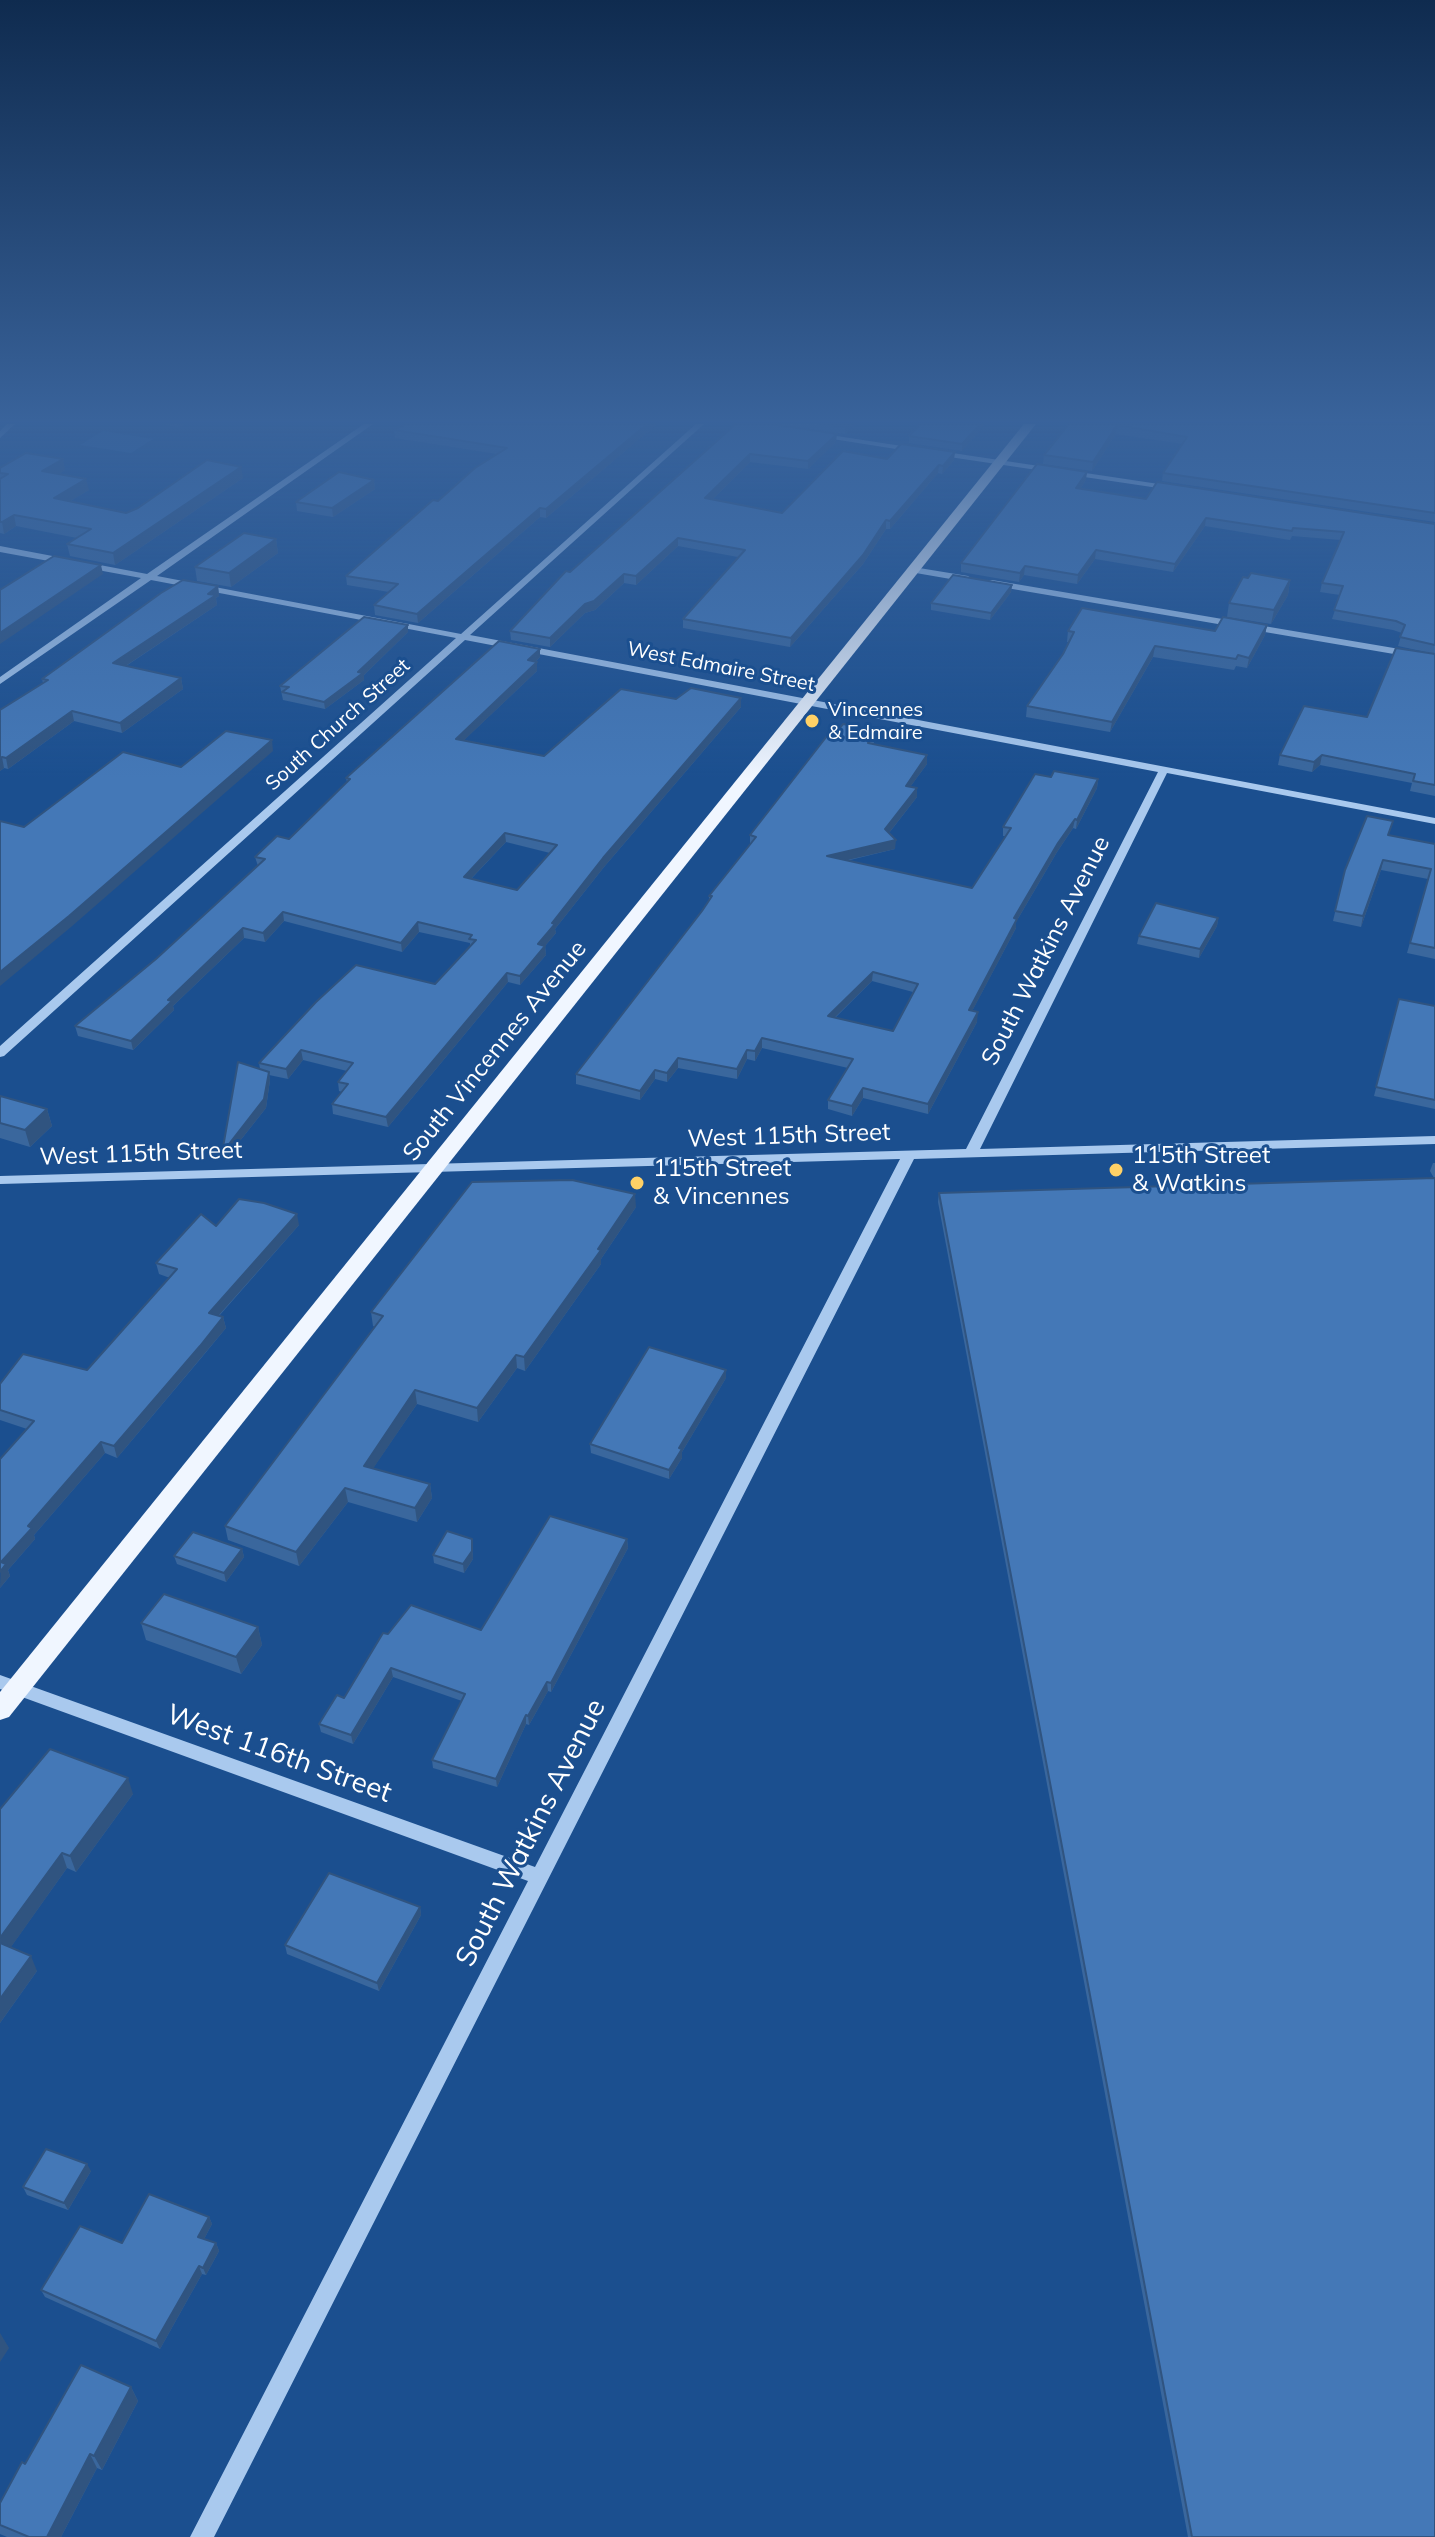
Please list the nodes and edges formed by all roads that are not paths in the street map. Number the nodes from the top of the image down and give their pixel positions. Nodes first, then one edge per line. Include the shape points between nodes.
1 (200, 542) edge
2 (568, 542) edge
3 (935, 542) edge
4 (0, 549) edge
5 (913, 570) junction
6 (150, 577) junction
7 (465, 635) junction
8 (1435, 658) edge
9 (0, 681) edge
10 (807, 702) junction
11 (1164, 770) junction
12 (1435, 821) edge
13 (0, 1053) edge
14 (1435, 1140) edge
15 (971, 1153) junction
16 (909, 1155) junction
17 (435, 1168) junction
18 (0, 1180) edge
19 (8, 1685) edge
20 (0, 1710) edge
21 (540, 1877) junction
22 (202, 2537) edge

1 - 6 street
2 - 7 street, South Church Street
3 - 5 main road, South Vincennes Avenue
4 - 6 street, West Edmaire Street
5 - 8 street
5 - 10 main road, South Vincennes Avenue
6 - 7 street, West Edmaire Street
6 - 9 street
7 - 10 street, West Edmaire Street
7 - 13 street, South Church Street
10 - 11 street, West Edmaire Street
10 - 17 main road, South Vincennes Avenue
11 - 12 street, West Edmaire Street
11 - 15 street, South Watkins Avenue
14 - 15 street, West 115th Street
15 - 16 street, West 115th Street
16 - 17 street, West 115th Street
16 - 21 street, South Watkins Avenue
17 - 18 street, West 115th Street
17 - 19 main road, South Vincennes Avenue
19 - 20 main road, South Vincennes Avenue
19 - 21 street, West 116th Street
21 - 22 street, South Watkins Avenue

